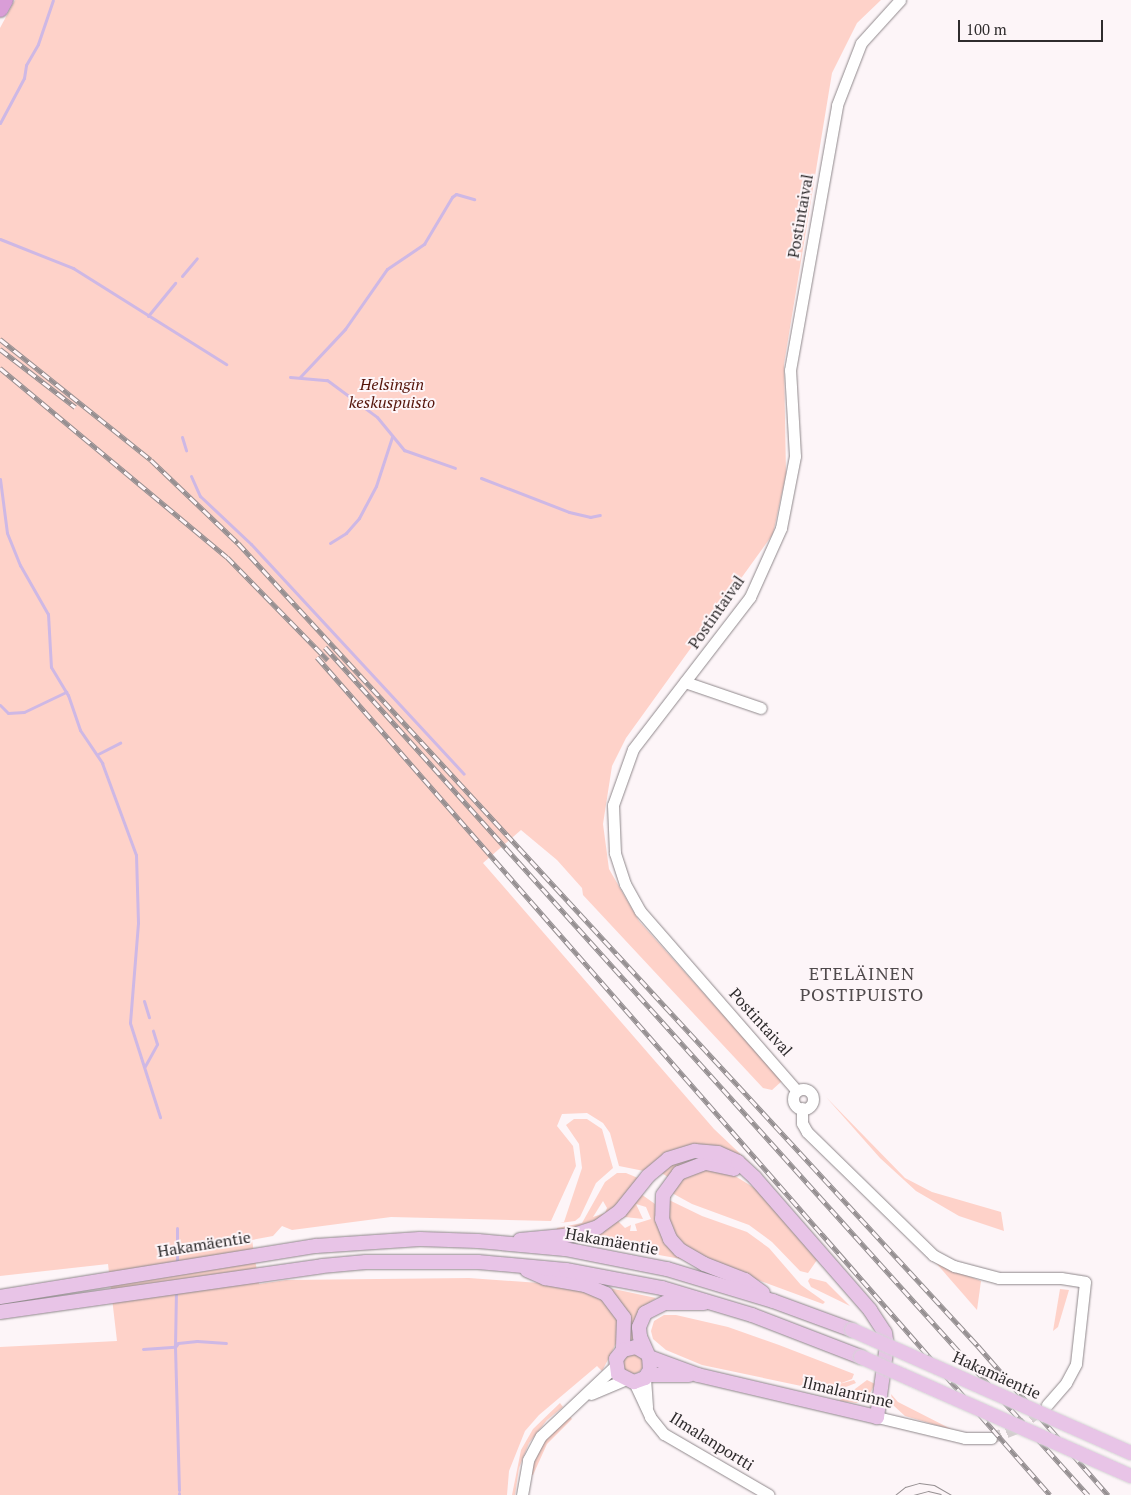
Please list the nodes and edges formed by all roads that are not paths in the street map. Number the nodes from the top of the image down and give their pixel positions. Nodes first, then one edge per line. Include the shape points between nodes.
1 (5, 0) edge
2 (900, 0) edge
3 (0, 9) edge
4 (685, 682) junction
5 (761, 708) dead end
6 (766, 1192) junction
7 (513, 1242) junction
8 (517, 1265) junction
9 (54, 1287) junction
10 (0, 1289) edge
11 (0, 1297) edge
12 (113, 1298) junction
13 (773, 1301) junction
14 (712, 1302) junction
15 (0, 1312) edge
16 (0, 1322) edge
17 (623, 1350) junction
18 (648, 1355) junction
19 (615, 1366) junction
20 (698, 1375) junction
21 (637, 1379) junction
22 (588, 1395) junction
23 (1047, 1404) tunnel mouth
24 (877, 1417) junction
25 (991, 1438) tunnel mouth
26 (1131, 1453) edge
27 (1131, 1476) edge
28 (522, 1495) edge
29 (769, 1495) edge

1 - 3 highway
2 - 4 street, Postintaival via 861,43 838,104 790,370 795,456 781,528 750,597
4 - 5 street
4 - 23 street, Postintaival via 633,749 616,789 612,836 619,870 645,917 798,1090 794,1103 802,1108 802,1123 807,1132 933,1255 954,1266 998,1278 1061,1278 1085,1282 1076,1364 1066,1383
6 - 7 main road via 742,1165 710,1152 681,1154 653,1171 620,1211 598,1228 574,1235 530,1237
6 - 13 main road via 733,1168 712,1163 691,1166 670,1182 661,1204 663,1226 680,1250 704,1264 745,1280
6 - 24 main road via 870,1310 885,1333 886,1357
7 - 9 main road, Hakamäentie via 368,1241 254,1254
7 - 13 main road, Hakamäentie via 667,1268
8 - 12 main road via 366,1262 257,1274
8 - 14 main road via 614,1278
8 - 17 main road via 545,1278 584,1284 606,1294 624,1318
9 - 10 main road, Hakamäentie
9 - 11 main road, Hakamäentie
12 - 15 main road
12 - 16 main road via 90,1307
13 - 26 main road, Hakamäentie, bridge via 852,1330
14 - 18 main road via 665,1304 651,1308 639,1328
14 - 27 main road, bridge via 861,1358
17 - 18 main road, Ilmalanrinne via 636,1347
17 - 19 main road
18 - 20 main road, Ilmalanrinne
18 - 21 main road
19 - 21 main road
19 - 22 street
20 - 21 main road, Ilmalanrinne
20 - 24 main road, Ilmalanrinne
21 - 22 street
21 - 29 street, Ilmalanportti via 656,1426 664,1434
22 - 28 street via 560,1416 541,1436 528,1460
24 - 25 street, Ilmalanrinne via 965,1438

